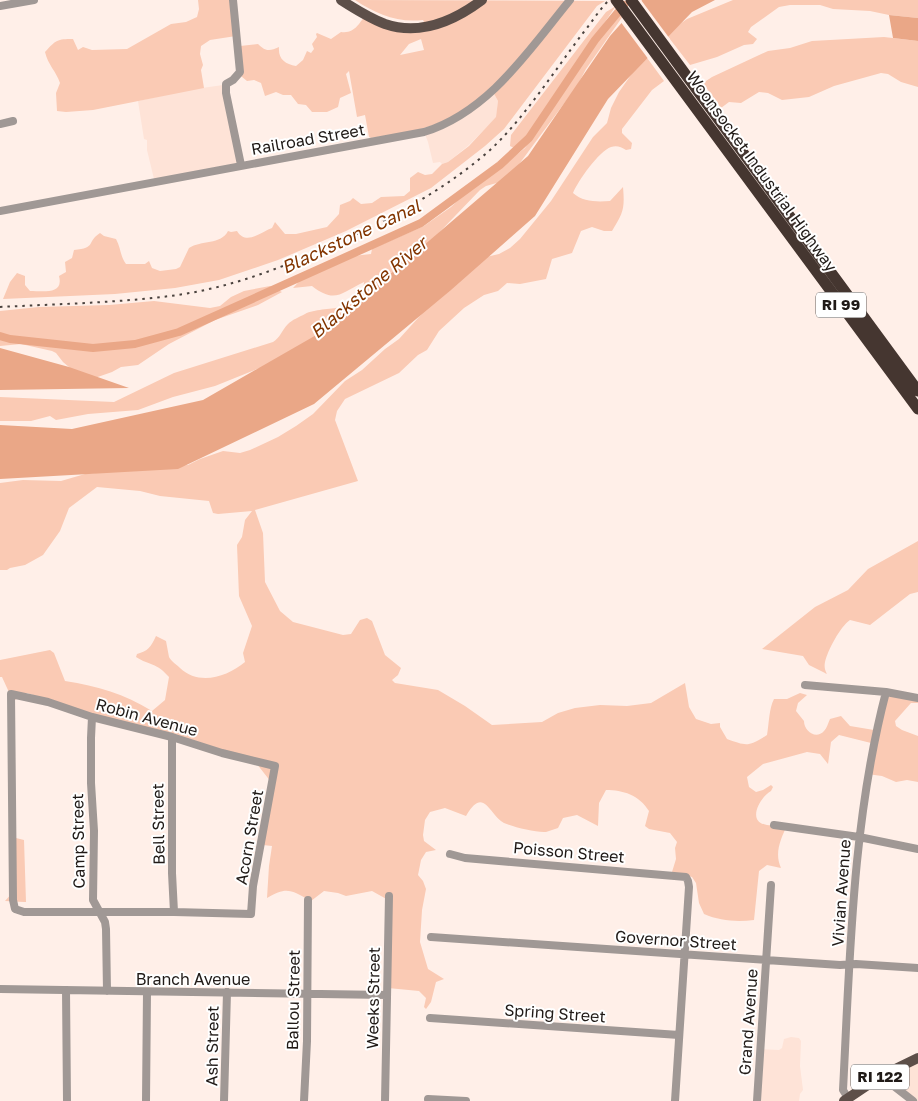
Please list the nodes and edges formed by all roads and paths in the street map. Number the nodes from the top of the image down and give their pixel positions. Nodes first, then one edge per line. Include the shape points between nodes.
1 (34, 0) edge
2 (233, 0) edge
3 (341, 0) edge
4 (482, 0) edge
5 (570, 0) edge
6 (616, 0) edge
7 (631, 0) edge
8 (0, 6) edge
9 (13, 121) dead end
10 (0, 124) edge
11 (240, 165) junction
12 (769, 197) junction
13 (0, 211) edge
14 (918, 391) edge
15 (918, 409) edge
16 (804, 685) dead end
17 (886, 692) junction
18 (918, 698) edge
19 (92, 717) junction
20 (172, 737) junction
21 (276, 766) joint
22 (774, 825) dead end
23 (859, 837) junction
24 (918, 848) edge
25 (450, 854) dead end
26 (771, 885) dead end
27 (389, 896) dead end
28 (308, 900) dead end
29 (174, 912) junction
30 (100, 913) junction
31 (431, 937) dead end
32 (685, 954) junction
33 (766, 959) junction
34 (850, 964) junction
35 (918, 968) edge
36 (0, 989) edge
37 (66, 990) junction
38 (107, 991) junction
39 (148, 992) junction
40 (227, 992) junction
41 (307, 994) junction
42 (387, 995) junction
43 (430, 1018) dead end
44 (679, 1035) junction
45 (918, 1058) edge
46 (881, 1076) junction
47 (428, 1099) dead end
48 (846, 1100) edge
49 (67, 1101) edge
50 (146, 1101) edge
51 (224, 1101) edge
52 (304, 1101) edge
53 (385, 1101) edge
54 (466, 1101) edge
55 (675, 1101) edge
56 (757, 1101) edge
57 (913, 1101) edge

1 - 8 street
2 - 11 street via 240,72 226,84 226,93
3 - 4 main road via 386,24 414,28 440,24
5 - 11 street, Railroad Street via 492,91 449,122 424,132
6 - 12 highway, Woonsocket Industrial Highway / RI 99
7 - 12 highway, Woonsocket Industrial Highway / RI 99
9 - 10 street
11 - 13 street, Railroad Street
12 - 14 highway, Woonsocket Industrial Highway / RI 99
12 - 15 highway, Woonsocket Industrial Highway / RI 99
16 - 17 street
17 - 18 street
17 - 23 street, Vivian Avenue
19 - 20 street, Robin Avenue
19 - 30 street, Camp Street via 93,900
19 - 30 street, Robin Avenue via 11,694 13,900 15,909 24,912
20 - 21 street, Robin Avenue
20 - 29 street, Bell Street
21 - 29 street, Acorn Street via 257,862 251,914
22 - 23 street
23 - 24 street
23 - 34 street, Vivian Avenue
25 - 32 street, Poisson Street via 465,858 686,877
26 - 33 street, Grand Avenue
27 - 42 street, Weeks Street
28 - 41 street, Ballou Street
29 - 30 street
30 - 38 street, Camp Street via 106,929
31 - 32 street, Governor Street
32 - 33 street, Governor Street
32 - 44 street
33 - 34 street, Governor Street
33 - 56 street, Grand Avenue
34 - 35 street, Governor Street
34 - 48 street, Vivian Avenue via 843,1090
36 - 37 street, Branch Avenue
37 - 38 street, Branch Avenue
37 - 49 street
38 - 39 street, Branch Avenue
39 - 40 street, Branch Avenue
39 - 50 street
40 - 41 street, Branch Avenue
40 - 51 street, Ash Street
41 - 42 street, Branch Avenue
41 - 52 street, Ballou Street
42 - 53 street, Weeks Street
43 - 44 street, Spring Street
44 - 55 street
45 - 46 main road, RI 122
46 - 48 main road, RI 122
46 - 57 street
47 - 54 street

